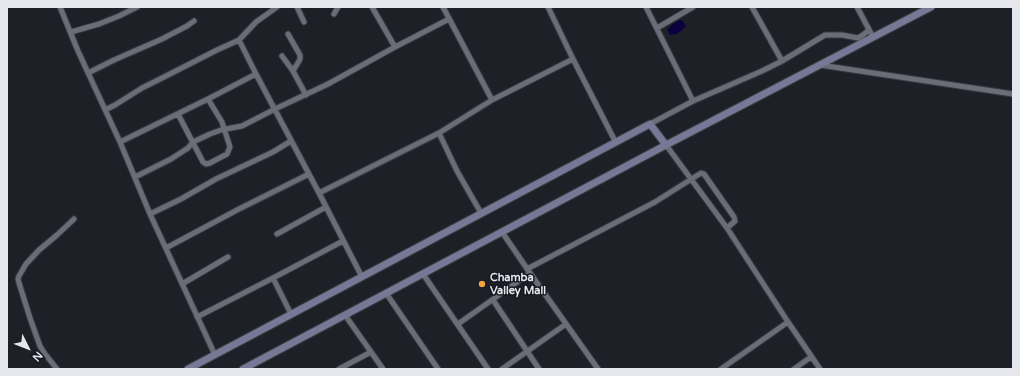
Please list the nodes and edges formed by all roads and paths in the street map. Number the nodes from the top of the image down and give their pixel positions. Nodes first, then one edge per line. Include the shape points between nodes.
1 (60, 7) edge
2 (137, 7) edge
3 (276, 7) edge
4 (297, 7) edge
5 (338, 7) edge
6 (372, 7) edge
7 (443, 7) edge
8 (548, 7) edge
9 (646, 7) edge
10 (693, 7) edge
11 (752, 7) edge
12 (857, 7) edge
13 (931, 7) edge
14 (334, 14) dead end
15 (449, 19) junction
16 (194, 21) dead end
17 (304, 22) dead end
18 (657, 28) junction
19 (869, 30) junction
20 (71, 32) junction
21 (288, 34) dead end
22 (873, 37) junction
23 (239, 40) junction
24 (395, 47) junction
25 (282, 56) dead end
26 (573, 59) junction
27 (782, 61) junction
28 (820, 66) junction
29 (293, 71) junction
30 (88, 73) junction
31 (256, 74) junction
32 (1013, 94) edge
33 (306, 95) junction
34 (208, 99) junction
35 (492, 100) junction
36 (693, 101) junction
37 (275, 109) junction
38 (106, 110) junction
39 (178, 114) junction
40 (650, 124) junction
41 (225, 129) junction
42 (439, 133) junction
43 (291, 141) junction
44 (616, 141) junction
45 (120, 142) junction
46 (193, 142) junction
47 (666, 146) junction
48 (309, 174) junction
49 (135, 177) junction
50 (691, 180) junction
51 (319, 192) junction
52 (326, 207) junction
53 (481, 213) junction
54 (150, 214) junction
55 (74, 219) dead end
56 (727, 228) junction
57 (502, 232) junction
58 (277, 234) dead end
59 (343, 241) junction
60 (166, 248) junction
61 (228, 257) dead end
62 (528, 271) junction
63 (423, 274) junction
64 (362, 277) junction
65 (273, 278) junction
66 (182, 284) junction
67 (386, 294) junction
68 (493, 300) junction
69 (291, 314) junction
70 (345, 315) junction
71 (197, 317) junction
72 (788, 322) junction
73 (458, 324) junction
74 (566, 324) junction
75 (371, 352) junction
76 (527, 352) junction
77 (215, 355) junction
78 (811, 357) junction
79 (57, 369) edge
80 (188, 369) edge
81 (243, 369) edge
82 (339, 369) edge
83 (383, 369) edge
84 (438, 369) edge
85 (488, 369) edge
86 (502, 369) edge
87 (539, 369) edge
88 (598, 369) edge
89 (721, 369) edge
90 (794, 369) edge
91 (820, 369) edge

1 - 20 street
2 - 20 street via 106,22
3 - 23 street via 256,22
4 - 17 street
5 - 14 street
6 - 24 street
7 - 15 street
8 - 26 street
9 - 18 street
10 - 18 street
11 - 27 street
12 - 19 street
13 - 22 main road
15 - 24 street
15 - 35 street
16 - 30 street via 162,39
18 - 36 street
19 - 22 street
19 - 27 street via 858,38 825,35
20 - 30 street
21 - 29 street via 300,55
22 - 28 main road
23 - 31 street
23 - 38 street via 142,88
24 - 33 street
25 - 29 street
26 - 35 street
26 - 44 street
27 - 36 street
28 - 32 street
28 - 47 main road
29 - 33 street
30 - 38 street
31 - 34 street
31 - 37 street
33 - 37 street
34 - 39 street
34 - 41 street
35 - 42 street
36 - 40 street
37 - 41 street via 242,126
37 - 43 street
38 - 45 street
39 - 45 street
39 - 46 street
40 - 44 main road
40 - 47 main road
41 - 46 street
41 - 46 street via 230,146 227,154 210,163 203,162
42 - 51 street
42 - 53 street
43 - 48 street
43 - 54 street
44 - 53 main road
45 - 49 street
46 - 49 street via 171,159
47 - 50 street
47 - 57 main road
48 - 51 street
48 - 60 street
49 - 54 street
50 - 56 street
50 - 56 street via 701,173 704,174 734,217 735,221
50 - 62 street
51 - 52 street
52 - 58 street
52 - 59 street
53 - 64 main road
54 - 60 street
55 - 79 street via 39,250 22,270 18,279 40,346
56 - 72 street
57 - 62 street
57 - 63 main road
59 - 64 street
59 - 65 street
60 - 66 street
61 - 66 street
62 - 68 street
62 - 74 street
63 - 67 main road
63 - 73 street
64 - 69 main road
65 - 69 street
65 - 71 street
66 - 71 street
67 - 70 main road
67 - 84 street
68 - 73 street
68 - 76 street
69 - 77 main road
70 - 75 street
70 - 81 main road
71 - 77 street
72 - 78 street
72 - 89 street
73 - 85 street
74 - 76 street
74 - 88 street
75 - 82 street
75 - 83 street
76 - 86 street
76 - 87 street
77 - 80 main road
78 - 90 street
78 - 91 street

